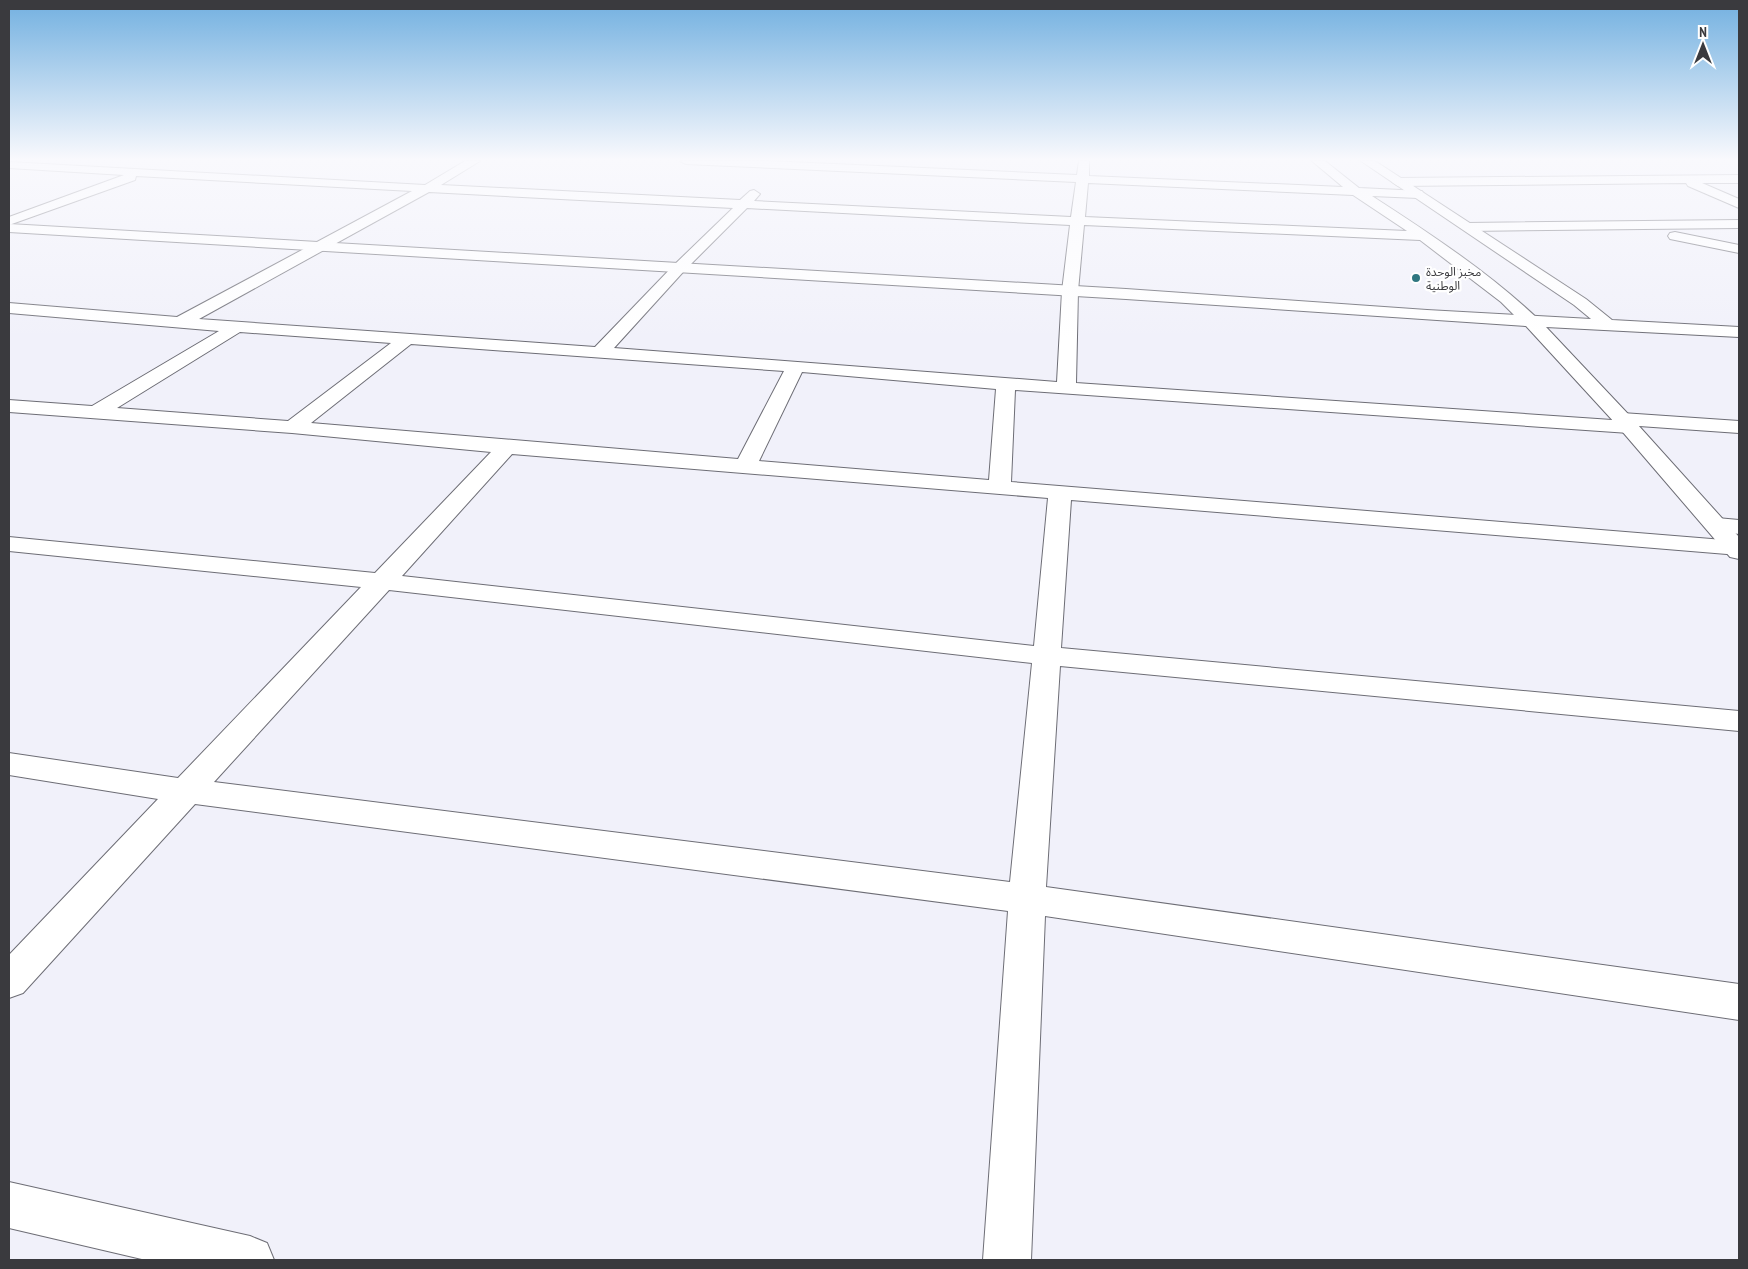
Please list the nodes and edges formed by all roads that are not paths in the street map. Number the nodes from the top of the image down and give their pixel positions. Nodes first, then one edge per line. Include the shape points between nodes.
1 (369, 220) edge
2 (728, 220) edge
3 (1064, 220) edge
4 (1400, 220) edge
5 (1456, 220) edge
6 (1078, 221) junction
7 (1739, 224) edge
8 (1630, 226) junction
9 (9, 228) edge
10 (1467, 228) junction
11 (1424, 236) junction
12 (321, 246) junction
13 (1739, 249) edge
14 (679, 268) junction
15 (1070, 291) junction
16 (9, 308) edge
17 (182, 321) junction
18 (1531, 322) junction
19 (1608, 325) junction
20 (237, 327) junction
21 (1739, 332) edge
22 (407, 339) junction
23 (600, 352) junction
24 (796, 366) junction
25 (1006, 384) junction
26 (1066, 387) junction
27 (13, 409) edge
28 (95, 413) junction
29 (1625, 423) junction
30 (292, 427) junction
31 (1739, 427) edge
32 (508, 447) junction
33 (745, 466) junction
34 (1000, 487) junction
35 (1060, 492) junction
36 (1733, 538) edge
37 (9, 544) edge
38 (382, 581) junction
39 (1047, 656) junction
40 (1739, 721) edge
41 (9, 764) edge
42 (187, 791) junction
43 (1027, 899) junction
44 (9, 981) edge
45 (1739, 1002) edge
46 (9, 1205) edge
47 (250, 1260) edge
48 (1007, 1260) edge

1 - 12 street
2 - 14 street
3 - 6 street
4 - 11 street
5 - 10 street
6 - 11 street
6 - 15 street
7 - 8 street
8 - 10 street
8 - 13 street
9 - 12 street
10 - 19 street via 1580,302
11 - 18 street via 1507,299
12 - 14 street
12 - 17 street
14 - 15 street
14 - 23 street
15 - 18 street
15 - 26 street
16 - 17 street
17 - 20 street
18 - 19 street
18 - 29 street
19 - 21 street
20 - 22 street
20 - 28 street
22 - 23 street
22 - 30 street
23 - 24 street
24 - 25 street
24 - 33 street
25 - 26 street
25 - 34 street
26 - 29 street
27 - 28 street
28 - 30 street
29 - 31 street
29 - 36 street
30 - 32 street
32 - 33 street
32 - 38 street
33 - 34 street
34 - 35 street
35 - 36 street
35 - 39 street
37 - 38 street
38 - 39 street
38 - 42 street
39 - 40 street
39 - 43 street
41 - 42 street
42 - 43 street
42 - 44 street
43 - 45 street
43 - 48 street
46 - 47 street

